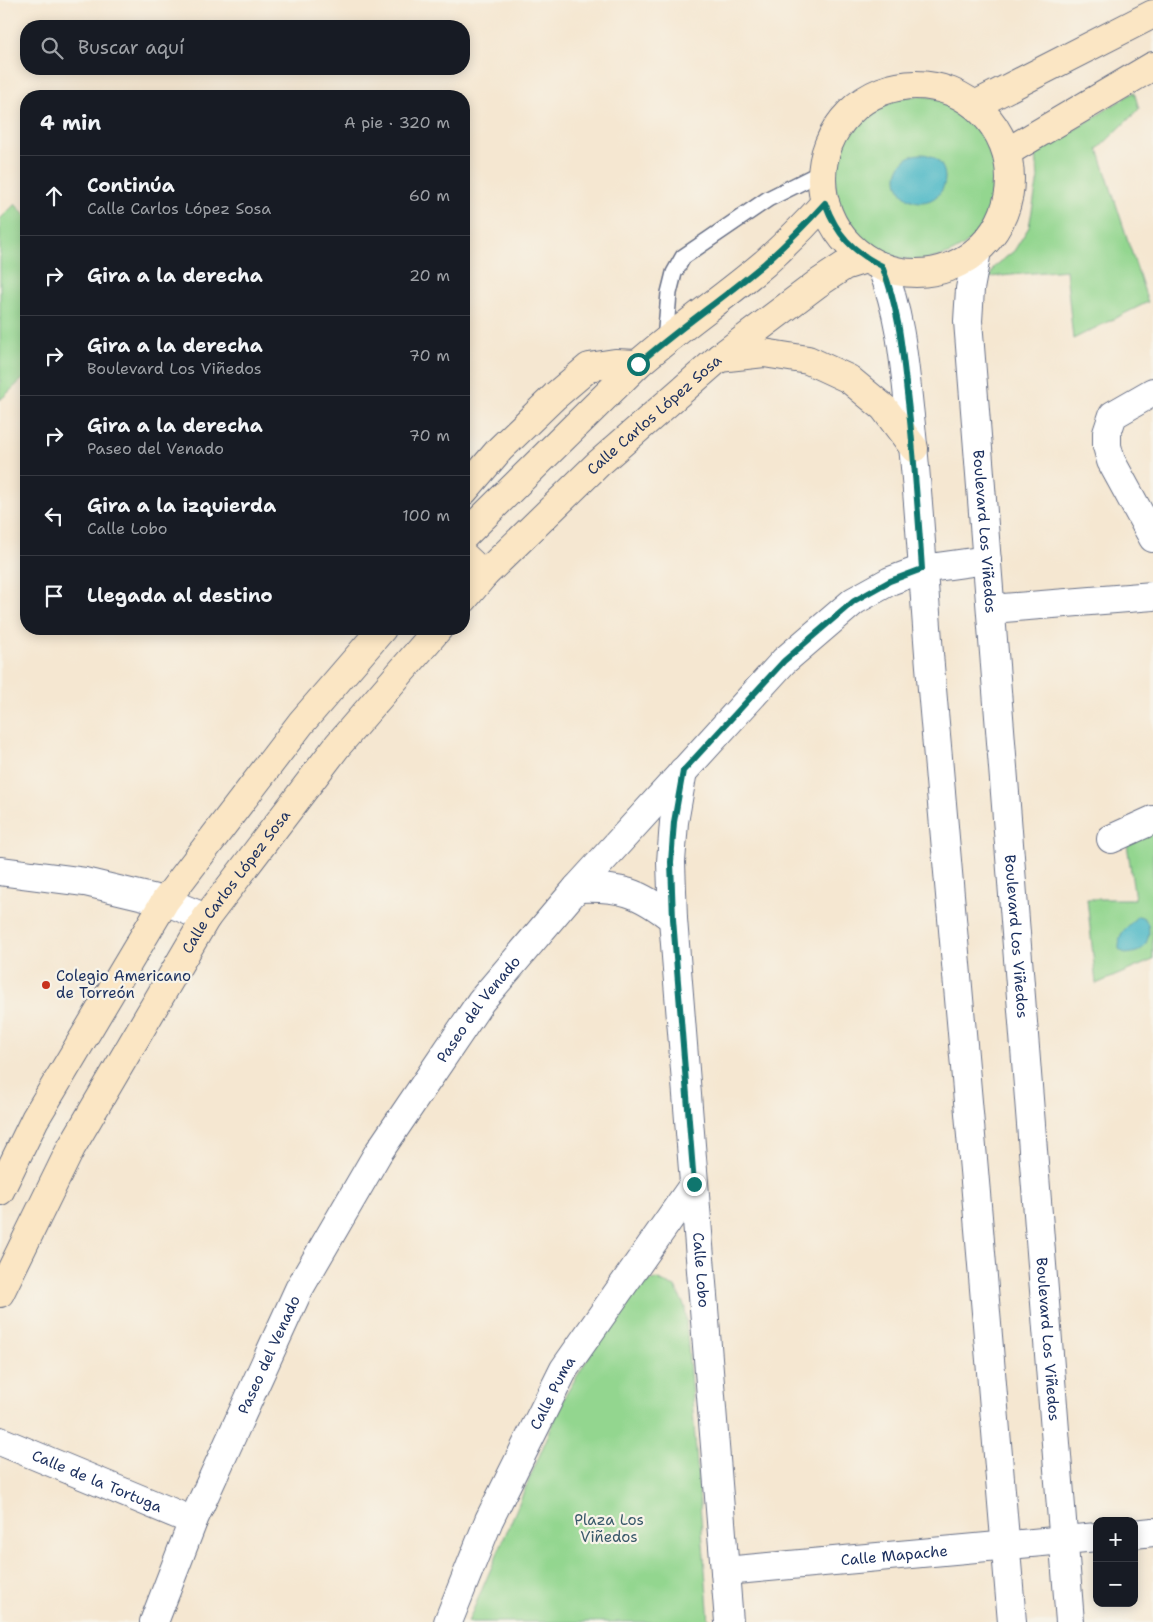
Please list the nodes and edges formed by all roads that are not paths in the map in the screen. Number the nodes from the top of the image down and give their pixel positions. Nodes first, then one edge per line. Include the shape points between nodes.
1 (1153, 14) edge
2 (1153, 66) edge
3 (975, 105) junction
4 (1007, 152) junction
5 (822, 172) junction
6 (825, 203) junction
7 (977, 251) junction
8 (874, 262) junction
9 (665, 341) junction
10 (719, 358) junction
11 (638, 364) junction
12 (1153, 392) edge
13 (914, 448) junction
14 (470, 484) edge
15 (470, 530) edge
16 (1153, 538) edge
17 (987, 560) junction
18 (470, 562) edge
19 (922, 569) junction
20 (484, 575) junction
21 (470, 592) edge
22 (1153, 596) edge
23 (991, 609) junction
24 (377, 635) edge
25 (433, 635) edge
26 (683, 771) junction
27 (1153, 820) edge
28 (1111, 839) dead end
29 (0, 871) edge
30 (577, 888) junction
31 (165, 901) junction
32 (206, 918) junction
33 (673, 919) junction
34 (694, 1184) junction
35 (0, 1191) edge
36 (0, 1293) edge
37 (0, 1441) edge
38 (193, 1521) junction
39 (1153, 1532) edge
40 (1138, 1534) edge
41 (1093, 1537) edge
42 (1064, 1540) junction
43 (1006, 1546) junction
44 (725, 1571) junction
45 (154, 1622) edge
46 (448, 1622) edge
47 (729, 1622) edge
48 (1012, 1622) edge
49 (1070, 1622) edge

1 - 3 street
2 - 4 street
3 - 4 street via 999,134
3 - 5 street via 945,90 911,85 878,93 850,112 830,140
4 - 7 street via 1011,179 1007,206 995,231
5 - 6 street
5 - 9 lane via 768,199 683,257 674,273 669,293
6 - 8 street via 840,234 852,248
6 - 9 street via 764,263
7 - 8 street via 960,263 921,273 901,272
7 - 17 street, Boulevard Los Viñedos via 968,321
8 - 10 street, Calle Carlos López Sosa via 844,266
8 - 13 street via 896,309
9 - 11 street
10 - 13 street via 764,353 808,360 849,379 884,408
10 - 20 street, Calle Carlos López Sosa via 598,464
11 - 14 street via 589,367 500,449
11 - 15 street
12 - 16 street via 1113,416 1107,446 1111,460
13 - 19 street
17 - 19 street, Paseo del Venado
17 - 23 street, Boulevard Los Viñedos
18 - 20 street
19 - 26 street, Paseo del Venado via 890,581 854,601 784,661
19 - 43 street
20 - 21 street, Calle Carlos López Sosa
22 - 23 street
23 - 42 street, Boulevard Los Viñedos
24 - 31 street via 301,723
25 - 32 street, Calle Carlos López Sosa via 338,745
26 - 30 street, Paseo del Venado
26 - 33 street, Calle Lobo via 671,862
27 - 28 street
29 - 31 street via 85,882
30 - 33 street via 603,886 629,892 652,902
30 - 38 street, Paseo del Venado via 481,1001 378,1153 299,1289
31 - 32 street
31 - 35 street via 35,1119
32 - 36 street, Calle Carlos López Sosa via 71,1148
33 - 34 street, Calle Lobo
34 - 44 street, Calle Lobo
34 - 46 street, Calle Puma via 564,1369 489,1520
37 - 38 street, Calle de la Tortuga
38 - 45 street, Paseo del Venado
39 - 40 street
41 - 42 street, Calle Mapache
42 - 43 street, Calle Mapache
42 - 49 street, Boulevard Los Viñedos
43 - 44 street, Calle Mapache
43 - 48 street
44 - 47 street, Calle Lobo

